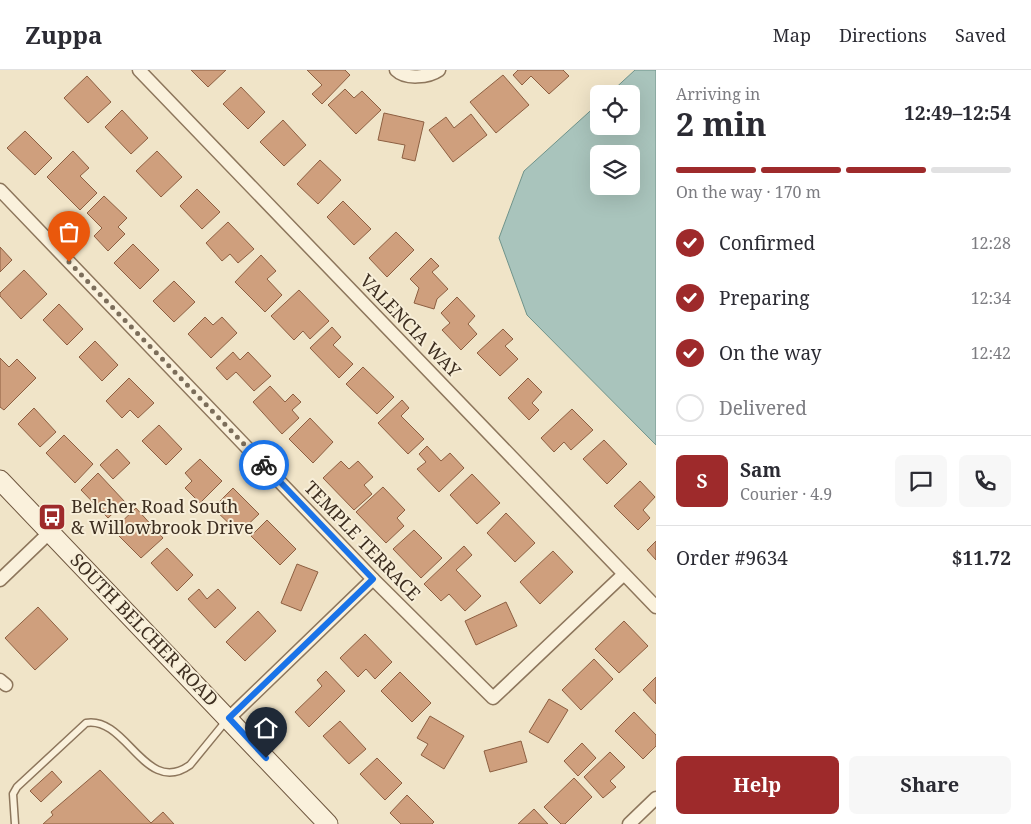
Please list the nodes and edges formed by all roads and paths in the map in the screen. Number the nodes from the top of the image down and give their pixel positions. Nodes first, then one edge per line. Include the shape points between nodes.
1 (139, 70) edge
2 (396, 70) edge
3 (436, 72) edge
4 (0, 190) edge
5 (0, 480) edge
6 (50, 532) junction
7 (624, 574) junction
8 (373, 579) junction
9 (0, 580) edge
10 (656, 607) edge
11 (229, 718) junction
12 (656, 798) edge
13 (15, 824) edge
14 (328, 824) edge
15 (628, 824) edge

1 - 7 street, VALENCIA WAY
2 - 3 street via 400,74 414,76
4 - 8 street, TEMPLE TERRACE
5 - 6 main road, SOUTH BELCHER ROAD
6 - 9 street
6 - 11 main road, SOUTH BELCHER ROAD
7 - 8 street, TEMPLE TERRACE via 493,698
7 - 10 street, VALENCIA WAY
8 - 11 street
11 - 13 lane via 190,765 170,773 147,763 105,725 97,721 86,723 16,787 13,794
11 - 14 main road, SOUTH BELCHER ROAD
12 - 15 street

